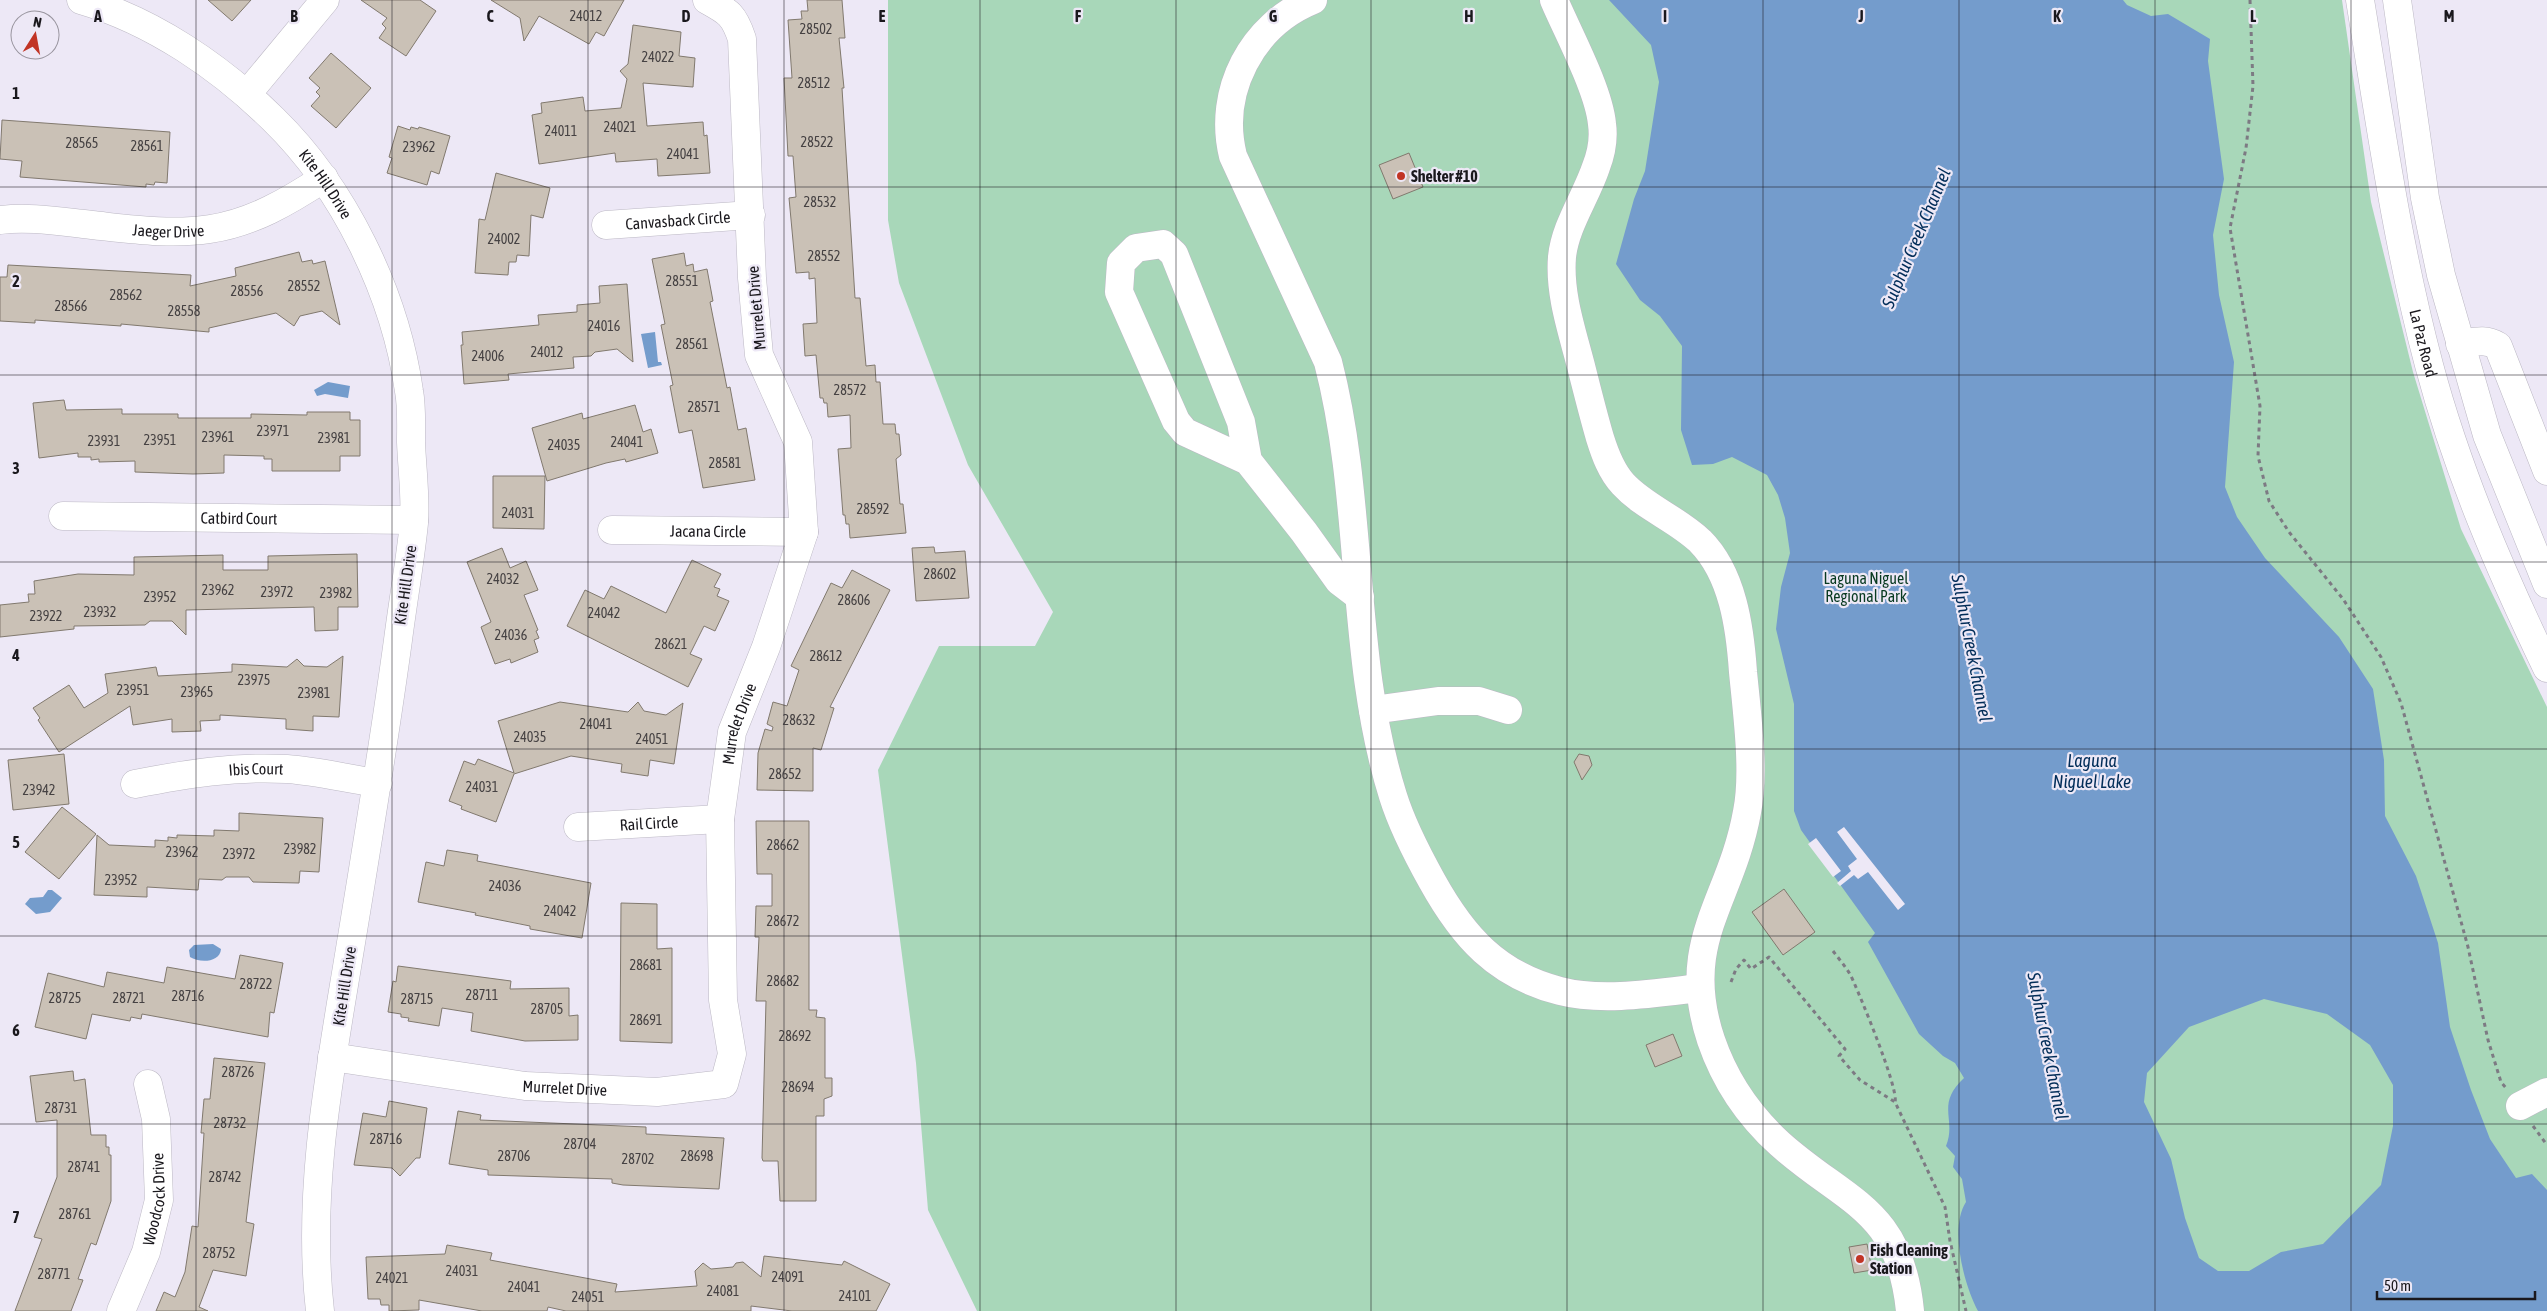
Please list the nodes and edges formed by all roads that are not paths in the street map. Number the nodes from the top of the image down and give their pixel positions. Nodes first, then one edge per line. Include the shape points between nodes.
1 (81, 0) edge
2 (325, 0) edge
3 (707, 0) edge
4 (1314, 0) edge
5 (1554, 0) edge
6 (2360, 0) edge
7 (2378, 0) edge
8 (2397, 0) edge
9 (2373, 77) junction
10 (247, 94) junction
11 (324, 178) junction
12 (751, 215) junction
13 (0, 220) edge
14 (606, 225) dead end
15 (2460, 344) junction
16 (1248, 461) junction
17 (2547, 471) edge
18 (63, 516) dead end
19 (414, 520) junction
20 (612, 530) dead end
21 (804, 532) junction
22 (2547, 584) edge
23 (1360, 597) junction
24 (2547, 668) edge
25 (1373, 710) junction
26 (1508, 710) dead end
27 (378, 783) junction
28 (135, 784) dead end
29 (720, 818) junction
30 (578, 827) dead end
31 (1700, 988) junction
32 (332, 1057) junction
33 (148, 1084) dead end
34 (2547, 1092) edge
35 (2520, 1106) road end
36 (121, 1311) edge
37 (320, 1311) edge
38 (1910, 1311) edge

1 - 10 street, Kite Hill Drive via 146,26 194,55
2 - 10 street
3 - 12 street, Murrelet Drive via 736,20 742,39
4 - 23 street via 1274,23 1240,68 1228,108 1228,132 1233,156 1328,362 1342,427
5 - 31 street via 1592,89 1602,122 1597,165 1566,239 1562,264 1572,330 1599,435 1610,465 1625,487 1688,531 1711,556 1729,592 1741,649 1750,771 1748,806 1736,857 1703,942
6 - 9 street, La Paz Road
7 - 9 street via 2385,57
8 - 15 street, La Paz Road via 2425,198
9 - 24 street, La Paz Road via 2395,209 2429,365 2449,433 2505,577
10 - 11 street, Kite Hill Drive via 292,137
11 - 13 street, Jaeger Drive via 291,200 252,218 210,229 168,232 51,221
11 - 19 street, Kite Hill Drive via 363,242 391,312 410,391
12 - 14 street, Canvasback Circle
12 - 21 street, Murrelet Drive via 752,278 759,355 798,442
15 - 17 street via 2480,340 2498,346
15 - 22 street, La Paz Road via 2487,435
16 - 16 street via 1241,422 1174,254 1163,244 1136,248 1121,264 1119,292 1176,421 1185,432
16 - 23 street via 1339,581
18 - 19 street, Catbird Court
19 - 27 street, Kite Hill Drive
20 - 21 street, Jacana Circle
21 - 29 street, Murrelet Drive via 766,647 732,732
23 - 25 street
25 - 26 street via 1438,701 1479,701
25 - 31 street via 1393,798 1423,865 1468,936 1497,964 1532,982 1578,995
27 - 28 street, Ibis Court via 288,769 248,768 200,771
27 - 32 street, Kite Hill Drive
29 - 30 street, Rail Circle
29 - 32 street, Murrelet Drive via 723,1000 732,1054 724,1084 657,1092 525,1086
31 - 38 street via 1711,1039 1728,1080 1742,1103 1781,1145 1860,1203 1882,1226 1902,1267
32 - 37 street, Kite Hill Drive via 315,1200
33 - 36 street, Woodcock Drive via 156,1119 159,1200 146,1252
34 - 35 street

